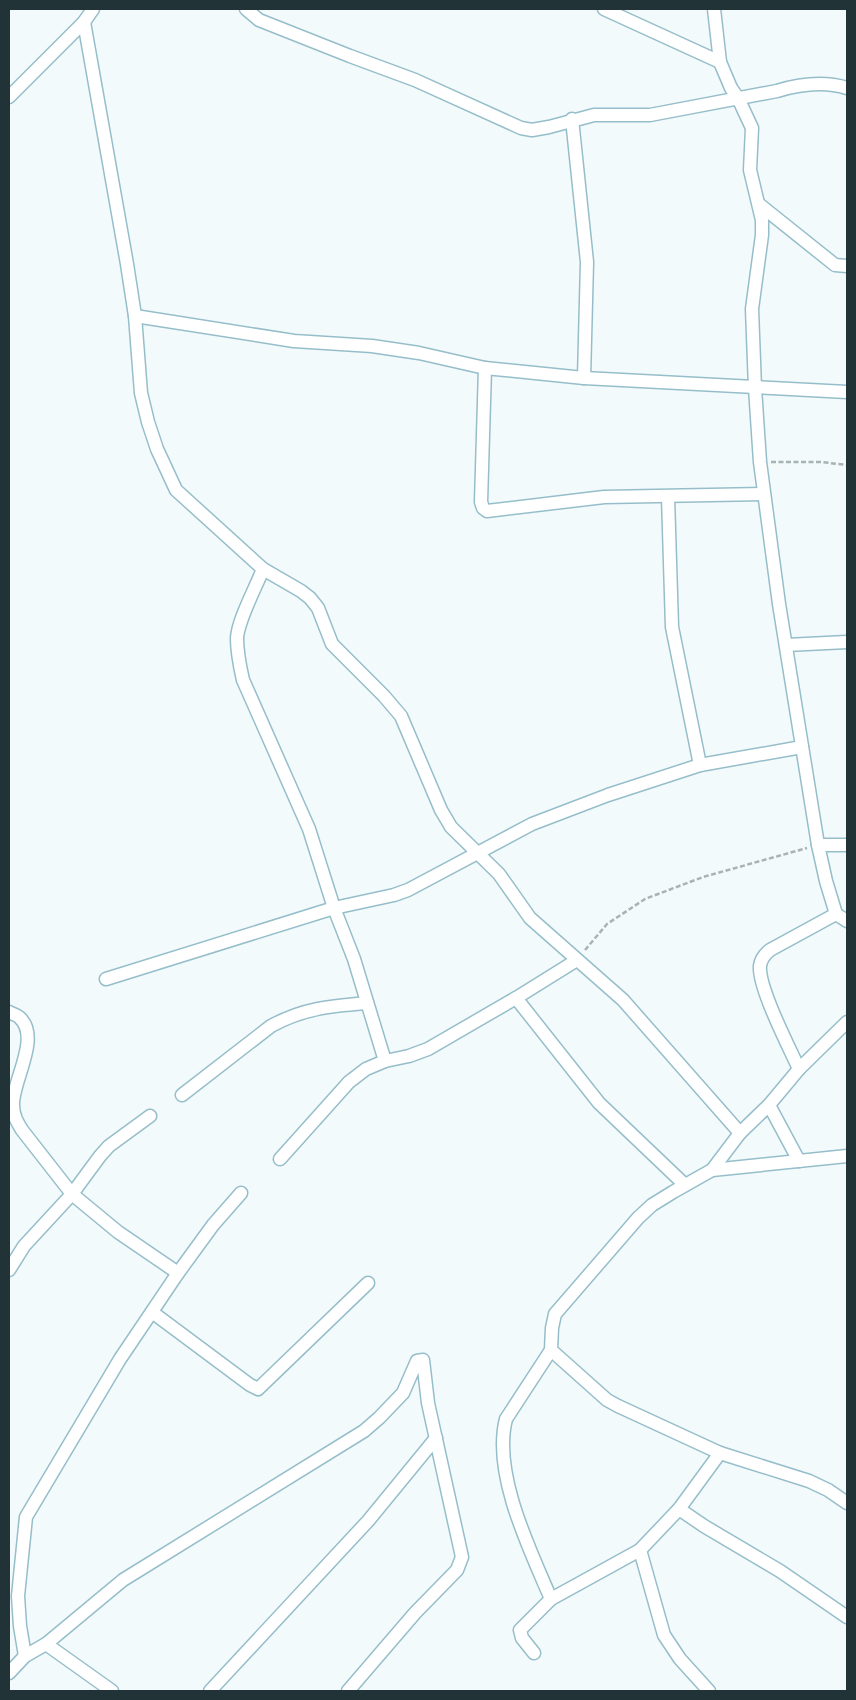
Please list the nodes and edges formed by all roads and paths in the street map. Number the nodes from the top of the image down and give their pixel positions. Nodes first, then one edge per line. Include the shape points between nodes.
1 (93, 9) edge
2 (246, 9) edge
3 (604, 9) edge
4 (714, 9) edge
5 (84, 22) junction
6 (720, 62) junction
7 (847, 88) edge
8 (9, 97) edge
9 (738, 98) junction
10 (572, 120) junction
11 (760, 206) junction
12 (847, 266) edge
13 (135, 316) junction
14 (485, 368) junction
15 (584, 378) junction
16 (755, 388) junction
17 (847, 392) edge
18 (760, 462) junction
19 (847, 465) edge
20 (764, 494) junction
21 (668, 497) junction
22 (263, 569) junction
23 (847, 642) edge
24 (786, 645) junction
25 (802, 747) junction
26 (700, 765) junction
27 (818, 845) junction
28 (847, 845) edge
29 (477, 854) junction
30 (334, 908) junction
31 (836, 914) junction
32 (847, 922) edge
33 (577, 960) junction
34 (106, 979) dead end
35 (516, 998) junction
36 (367, 1003) junction
37 (9, 1012) edge
38 (847, 1022) edge
39 (385, 1061) junction
40 (799, 1069) junction
41 (182, 1095) dead end
42 (769, 1105) junction
43 (150, 1116) dead end
44 (740, 1133) junction
45 (847, 1156) edge
46 (280, 1159) dead end
47 (799, 1161) junction
48 (712, 1170) junction
49 (685, 1185) junction
50 (241, 1193) dead end
51 (72, 1194) junction
52 (9, 1270) edge
53 (178, 1273) junction
54 (368, 1284) dead end
55 (152, 1312) junction
56 (552, 1350) junction
57 (436, 1438) junction
58 (720, 1453) junction
59 (847, 1503) edge
60 (679, 1509) junction
61 (640, 1550) junction
62 (551, 1599) junction
63 (847, 1617) edge
64 (46, 1644) junction
65 (534, 1653) dead end
66 (26, 1656) junction
67 (9, 1673) edge
68 (112, 1691) edge
69 (210, 1691) edge
70 (348, 1691) edge
71 (709, 1691) edge

1 - 5 street
2 - 10 street via 259,20 415,80 521,128 532,130
3 - 6 street
4 - 6 street
5 - 8 street
5 - 13 street
6 - 9 street
7 - 9 street via 815,83
9 - 10 street via 650,115 594,114
9 - 11 street via 752,128 750,170
10 - 15 street via 587,262
11 - 12 street via 835,265
11 - 16 street via 762,235 752,309
13 - 14 street via 294,341 381,348
13 - 22 street via 141,393 156,449 176,490
14 - 15 street
14 - 21 street via 481,502 487,511 604,497
15 - 16 street
16 - 17 street
16 - 18 street
18 - 19 path
18 - 20 street
20 - 21 street
20 - 24 street
21 - 26 street via 672,628
22 - 29 street via 310,598 318,608 332,644 401,716 441,810 451,827
22 - 30 street via 237,637 243,680 306,820
23 - 24 street
24 - 25 street
25 - 26 street
25 - 27 street
26 - 29 street via 532,824
27 - 28 street
27 - 31 street
27 - 33 path via 703,878 645,899 607,924
29 - 30 street via 408,890
29 - 33 street via 499,874 530,918
30 - 34 street
30 - 36 street
31 - 32 street
31 - 40 street via 770,950 760,964 766,993
33 - 35 street
33 - 44 street via 623,1000
35 - 39 street via 428,1049
35 - 49 street via 599,1103
36 - 39 street
36 - 41 street via 323,1007 284,1019
37 - 51 street via 19,1017 26,1027 27,1042 22,1072 14,1092 15,1119
38 - 40 street
39 - 46 street via 349,1082
40 - 42 street
42 - 44 street
42 - 47 street
43 - 51 street via 109,1146
44 - 48 street
45 - 47 street
47 - 48 street
48 - 49 street
49 - 56 street via 652,1205 638,1218 563,1303 555,1314
50 - 53 street
51 - 52 street via 24,1246
51 - 53 street via 118,1232
53 - 55 street
54 - 55 street via 258,1389
55 - 66 street via 120,1359 26,1517 18,1596
56 - 58 street via 608,1400
56 - 62 street via 506,1419 502,1432 504,1467 519,1525
57 - 64 street via 428,1404 424,1363 420,1359 400,1398 364,1431 123,1580
57 - 69 street via 368,1521
57 - 70 street via 462,1557 460,1564
58 - 59 street via 809,1481
58 - 60 street
60 - 61 street
60 - 63 street
61 - 62 street
61 - 71 street via 664,1635 680,1659
62 - 65 street via 520,1630
64 - 66 street
64 - 68 street
66 - 67 street

